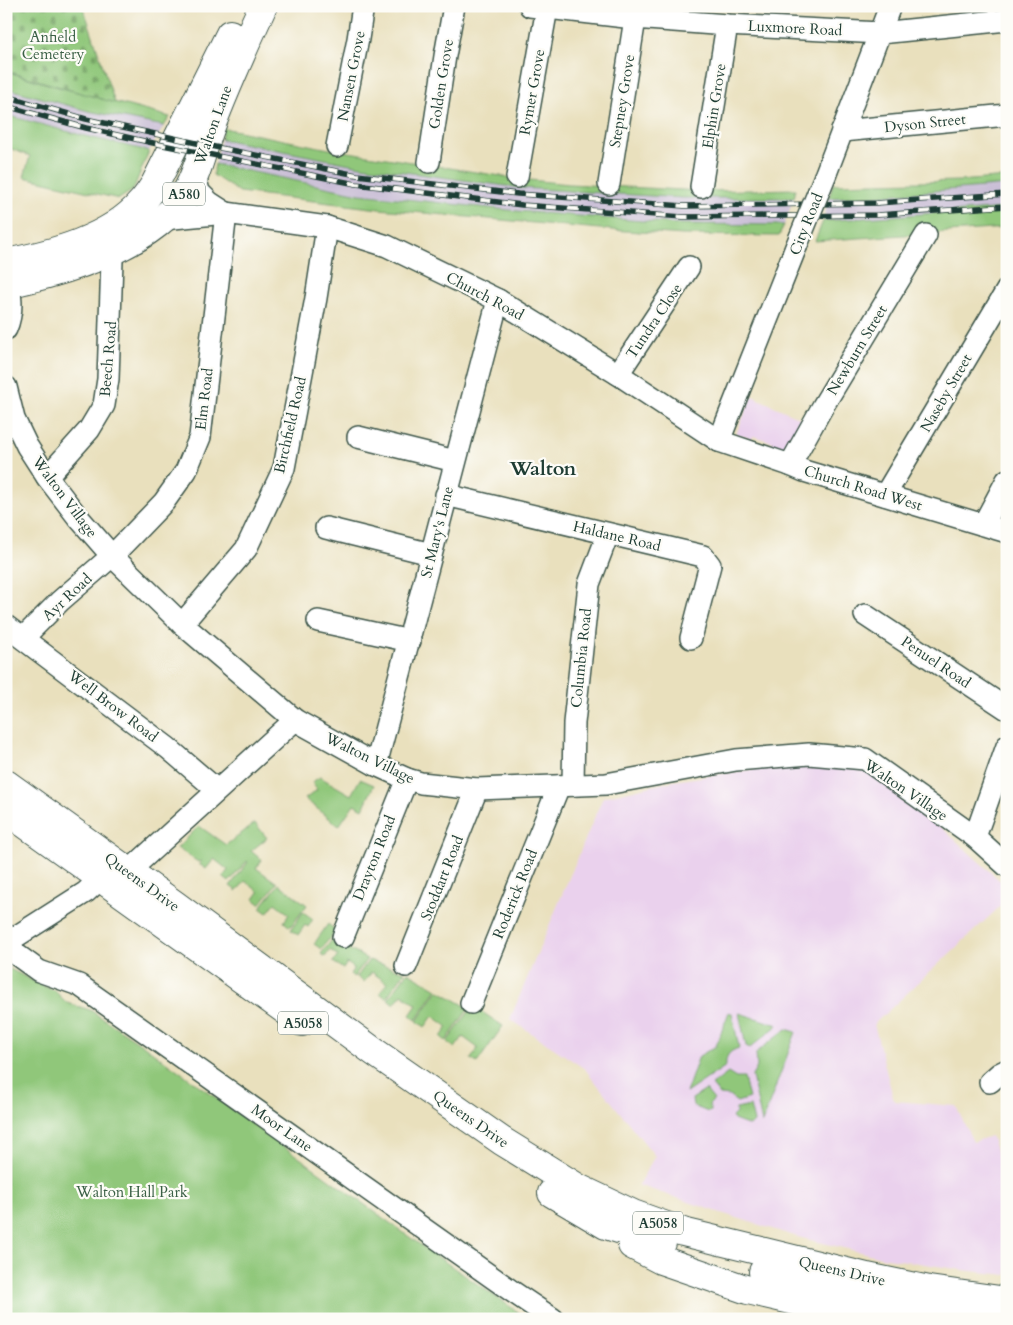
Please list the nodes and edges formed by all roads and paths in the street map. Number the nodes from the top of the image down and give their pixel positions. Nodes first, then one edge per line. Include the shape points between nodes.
1 (243, 6) edge
2 (263, 6) edge
3 (363, 6) edge
4 (454, 6) edge
5 (890, 6) edge
6 (539, 7) edge
7 (636, 12) edge
8 (1007, 20) edge
9 (727, 25) junction
10 (880, 33) junction
11 (1007, 115) edge
12 (842, 131) junction
13 (338, 146) dead end
14 (428, 162) dead end
15 (195, 175) junction
16 (517, 176) dead end
17 (609, 184) dead end
18 (701, 187) dead end
19 (226, 213) junction
20 (163, 219) junction
21 (326, 227) junction
22 (926, 235) dead end
23 (110, 251) junction
24 (689, 267) dead end
25 (7, 276) edge
26 (1007, 290) edge
27 (498, 300) junction
28 (6, 329) edge
29 (618, 374) junction
30 (7, 392) edge
31 (358, 437) dead end
32 (720, 441) junction
33 (455, 462) junction
34 (790, 465) junction
35 (47, 477) junction
36 (1007, 480) edge
37 (446, 495) junction
38 (885, 495) junction
39 (983, 525) junction
40 (326, 528) dead end
41 (1007, 532) edge
42 (608, 534) junction
43 (432, 554) junction
44 (112, 556) junction
45 (865, 615) dead end
46 (318, 621) dead end
47 (182, 624) junction
48 (6, 626) edge
49 (23, 638) junction
50 (691, 638) dead end
51 (410, 641) junction
52 (1007, 709) edge
53 (295, 720) junction
54 (1007, 746) edge
55 (376, 765) junction
56 (407, 779) junction
57 (6, 784) edge
58 (566, 785) junction
59 (477, 789) junction
60 (217, 790) junction
61 (6, 810) edge
62 (975, 837) junction
63 (1007, 866) edge
64 (128, 872) junction
65 (101, 878) junction
66 (343, 937) dead end
67 (6, 945) edge
68 (406, 966) dead end
69 (470, 1003) dead end
70 (529, 1159) junction
71 (606, 1225) junction
72 (792, 1270) junction
73 (1007, 1286) edge
74 (1007, 1301) edge
75 (553, 1319) edge
76 (874, 1319) edge
77 (992, 1319) edge

1 - 25 highway, Walton Lane / A580 via 167,162 141,203 125,218 100,233 37,257
2 - 15 highway, Walton Lane / A580 via 235,66
3 - 13 street, Nansen Grove
4 - 14 street, Golden Grove
5 - 10 street, City Road
6 - 7 street, Luxmore Road
6 - 16 street, Rymer Grove
7 - 9 street, Luxmore Road
7 - 17 street, Stepney Grove
8 - 10 street, Luxmore Road
9 - 10 street, Luxmore Road
9 - 18 street, Elphin Grove
10 - 12 street, City Road
11 - 12 street, Dyson Street
12 - 32 street, City Road, bridge
15 - 19 street, Church Road via 199,192
15 - 20 highway, Walton Lane / A580 via 184,196
19 - 20 street, Church Road
19 - 21 street, Church Road
19 - 44 street, Elm Road via 200,437 186,471 164,502
20 - 23 highway, Walton Lane / A580 via 141,236
21 - 27 street, Church Road via 387,246
21 - 47 street, Birchfield Road via 284,468 246,549
22 - 34 street, Newburn Street
23 - 25 highway, Walton Lane / A580 via 47,275
23 - 35 street, Beech Road via 111,324 104,405 88,430
24 - 29 street, Tundra Close
25 - 28 street via 12,307
26 - 38 street, Naseby Street
27 - 29 street, Church Road
27 - 33 street, St Mary's Lane
29 - 32 street, Church Road
30 - 35 street, Walton Village via 14,419
31 - 33 street
32 - 34 street, Church Road West
33 - 37 street, St Mary's Lane
34 - 38 street, Church Road West
35 - 44 street, Walton Village
36 - 39 street
37 - 42 street, Haldane Road
37 - 43 street, St Mary's Lane
38 - 39 street, Church Road West
39 - 41 street, Church Road West
40 - 43 street
42 - 50 street, Haldane Road via 703,556 710,565
42 - 58 street, Columbia Road via 589,584
43 - 51 street, St Mary's Lane
44 - 47 street, Walton Village
44 - 49 street, Ayr Road
45 - 52 street, Penuel Road
46 - 51 street
47 - 53 street, Walton Village
48 - 49 street, Well Brow Road
49 - 60 street, Well Brow Road via 168,748
51 - 55 street, St Mary's Lane
53 - 55 street, Walton Village
53 - 60 street
54 - 62 street
55 - 56 street, Walton Village
56 - 59 street, Walton Village via 421,784
56 - 66 street, Drayton Road
57 - 64 highway, Queens Drive / A5058
58 - 59 street, Walton Village
58 - 62 street, Walton Village via 606,784 736,760 808,754 865,759
58 - 69 street, Roderick Road
59 - 68 street, Stoddart Road
60 - 64 street
61 - 65 highway, Queens Drive / A5058
62 - 63 street, Walton Village
64 - 70 highway, Queens Drive / A5058 via 373,1051
65 - 67 street via 86,892
65 - 71 highway, Queens Drive / A5058 via 497,1160
67 - 75 street, Moor Lane via 40,971 79,985
70 - 72 highway, Queens Drive / A5058 via 578,1188 633,1214
70 - 73 highway via 698,1219 813,1250 954,1281
71 - 72 highway, Queens Drive / A5058 via 722,1261
71 - 76 highway via 633,1246 661,1260 748,1290
72 - 74 highway, Queens Drive / A5058
72 - 77 highway, Queens Drive / A5058 via 834,1290

